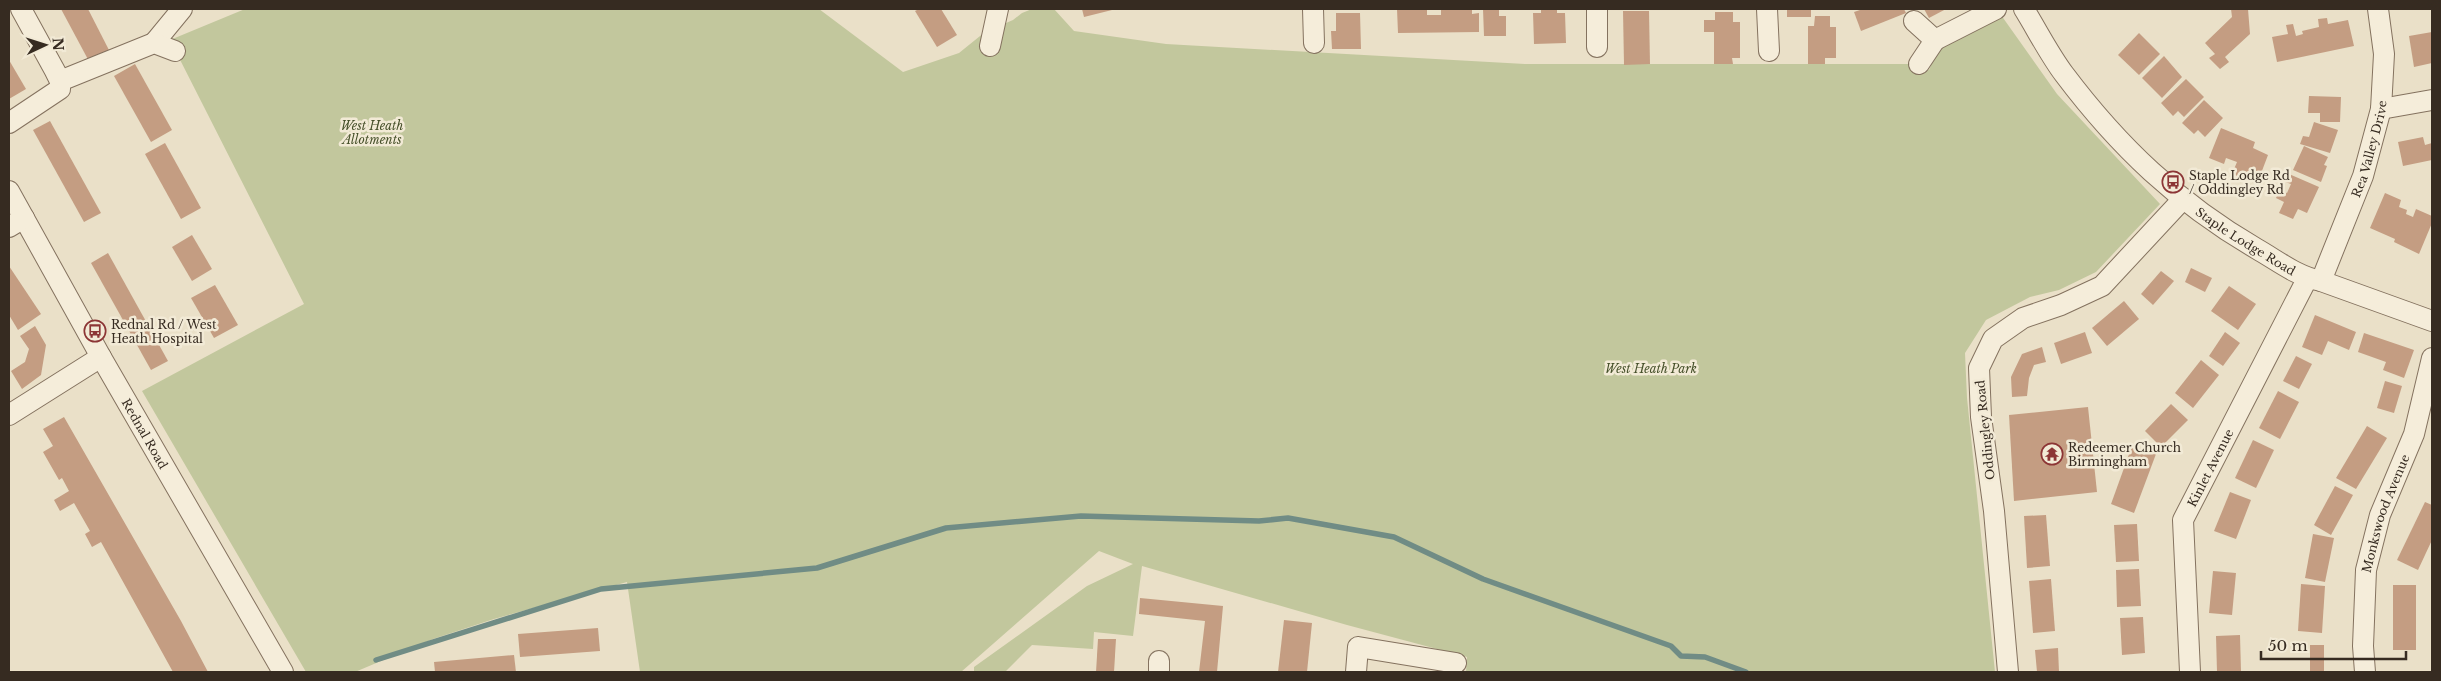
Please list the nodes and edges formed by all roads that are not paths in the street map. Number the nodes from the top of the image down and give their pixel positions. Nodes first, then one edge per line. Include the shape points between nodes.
1 (21, 9) edge
2 (182, 9) edge
3 (998, 9) edge
4 (1313, 9) edge
5 (1597, 9) edge
6 (1767, 9) edge
7 (1996, 9) edge
8 (2024, 9) edge
9 (2378, 9) edge
10 (1914, 21) dead end
11 (1935, 40) junction
12 (1314, 42) dead end
13 (154, 43) junction
14 (990, 46) dead end
15 (1597, 47) dead end
16 (175, 51) dead end
17 (1769, 51) dead end
18 (1919, 64) dead end
19 (60, 81) junction
20 (2432, 100) edge
21 (2381, 109) junction
22 (9, 123) edge
23 (9, 191) edge
24 (2182, 200) junction
25 (17, 222) edge
26 (2314, 280) junction
27 (2432, 321) edge
28 (101, 357) junction
29 (2432, 358) edge
30 (9, 414) edge
31 (1456, 663) dead end
32 (280, 671) edge
33 (1356, 672) edge
34 (2008, 672) edge
35 (2190, 672) edge
36 (2365, 672) edge

1 - 19 street
2 - 13 street via 158,34
3 - 14 street
4 - 12 street
5 - 15 street
6 - 17 street
7 - 11 street
8 - 24 street, Staple Lodge Road via 2067,77 2140,163
9 - 21 street, Rea Valley Drive via 2384,54
10 - 11 street
11 - 18 street
13 - 16 street
13 - 19 street
19 - 22 street via 60,89
20 - 21 street
21 - 26 street, Rea Valley Drive via 2363,176
23 - 25 street, Rednal Road
24 - 26 street, Staple Lodge Road via 2240,239
24 - 34 street, Oddingley Road via 2102,286 2016,323 1993,339 1979,368 1981,416 1994,511
25 - 28 street, Rednal Road
26 - 27 street, Staple Lodge Road
26 - 35 street, Kinlet Avenue via 2183,520
28 - 30 street
28 - 32 street, Rednal Road
29 - 36 street, Monkswood Avenue via 2414,434 2380,515 2366,570
31 - 33 street via 1358,647

